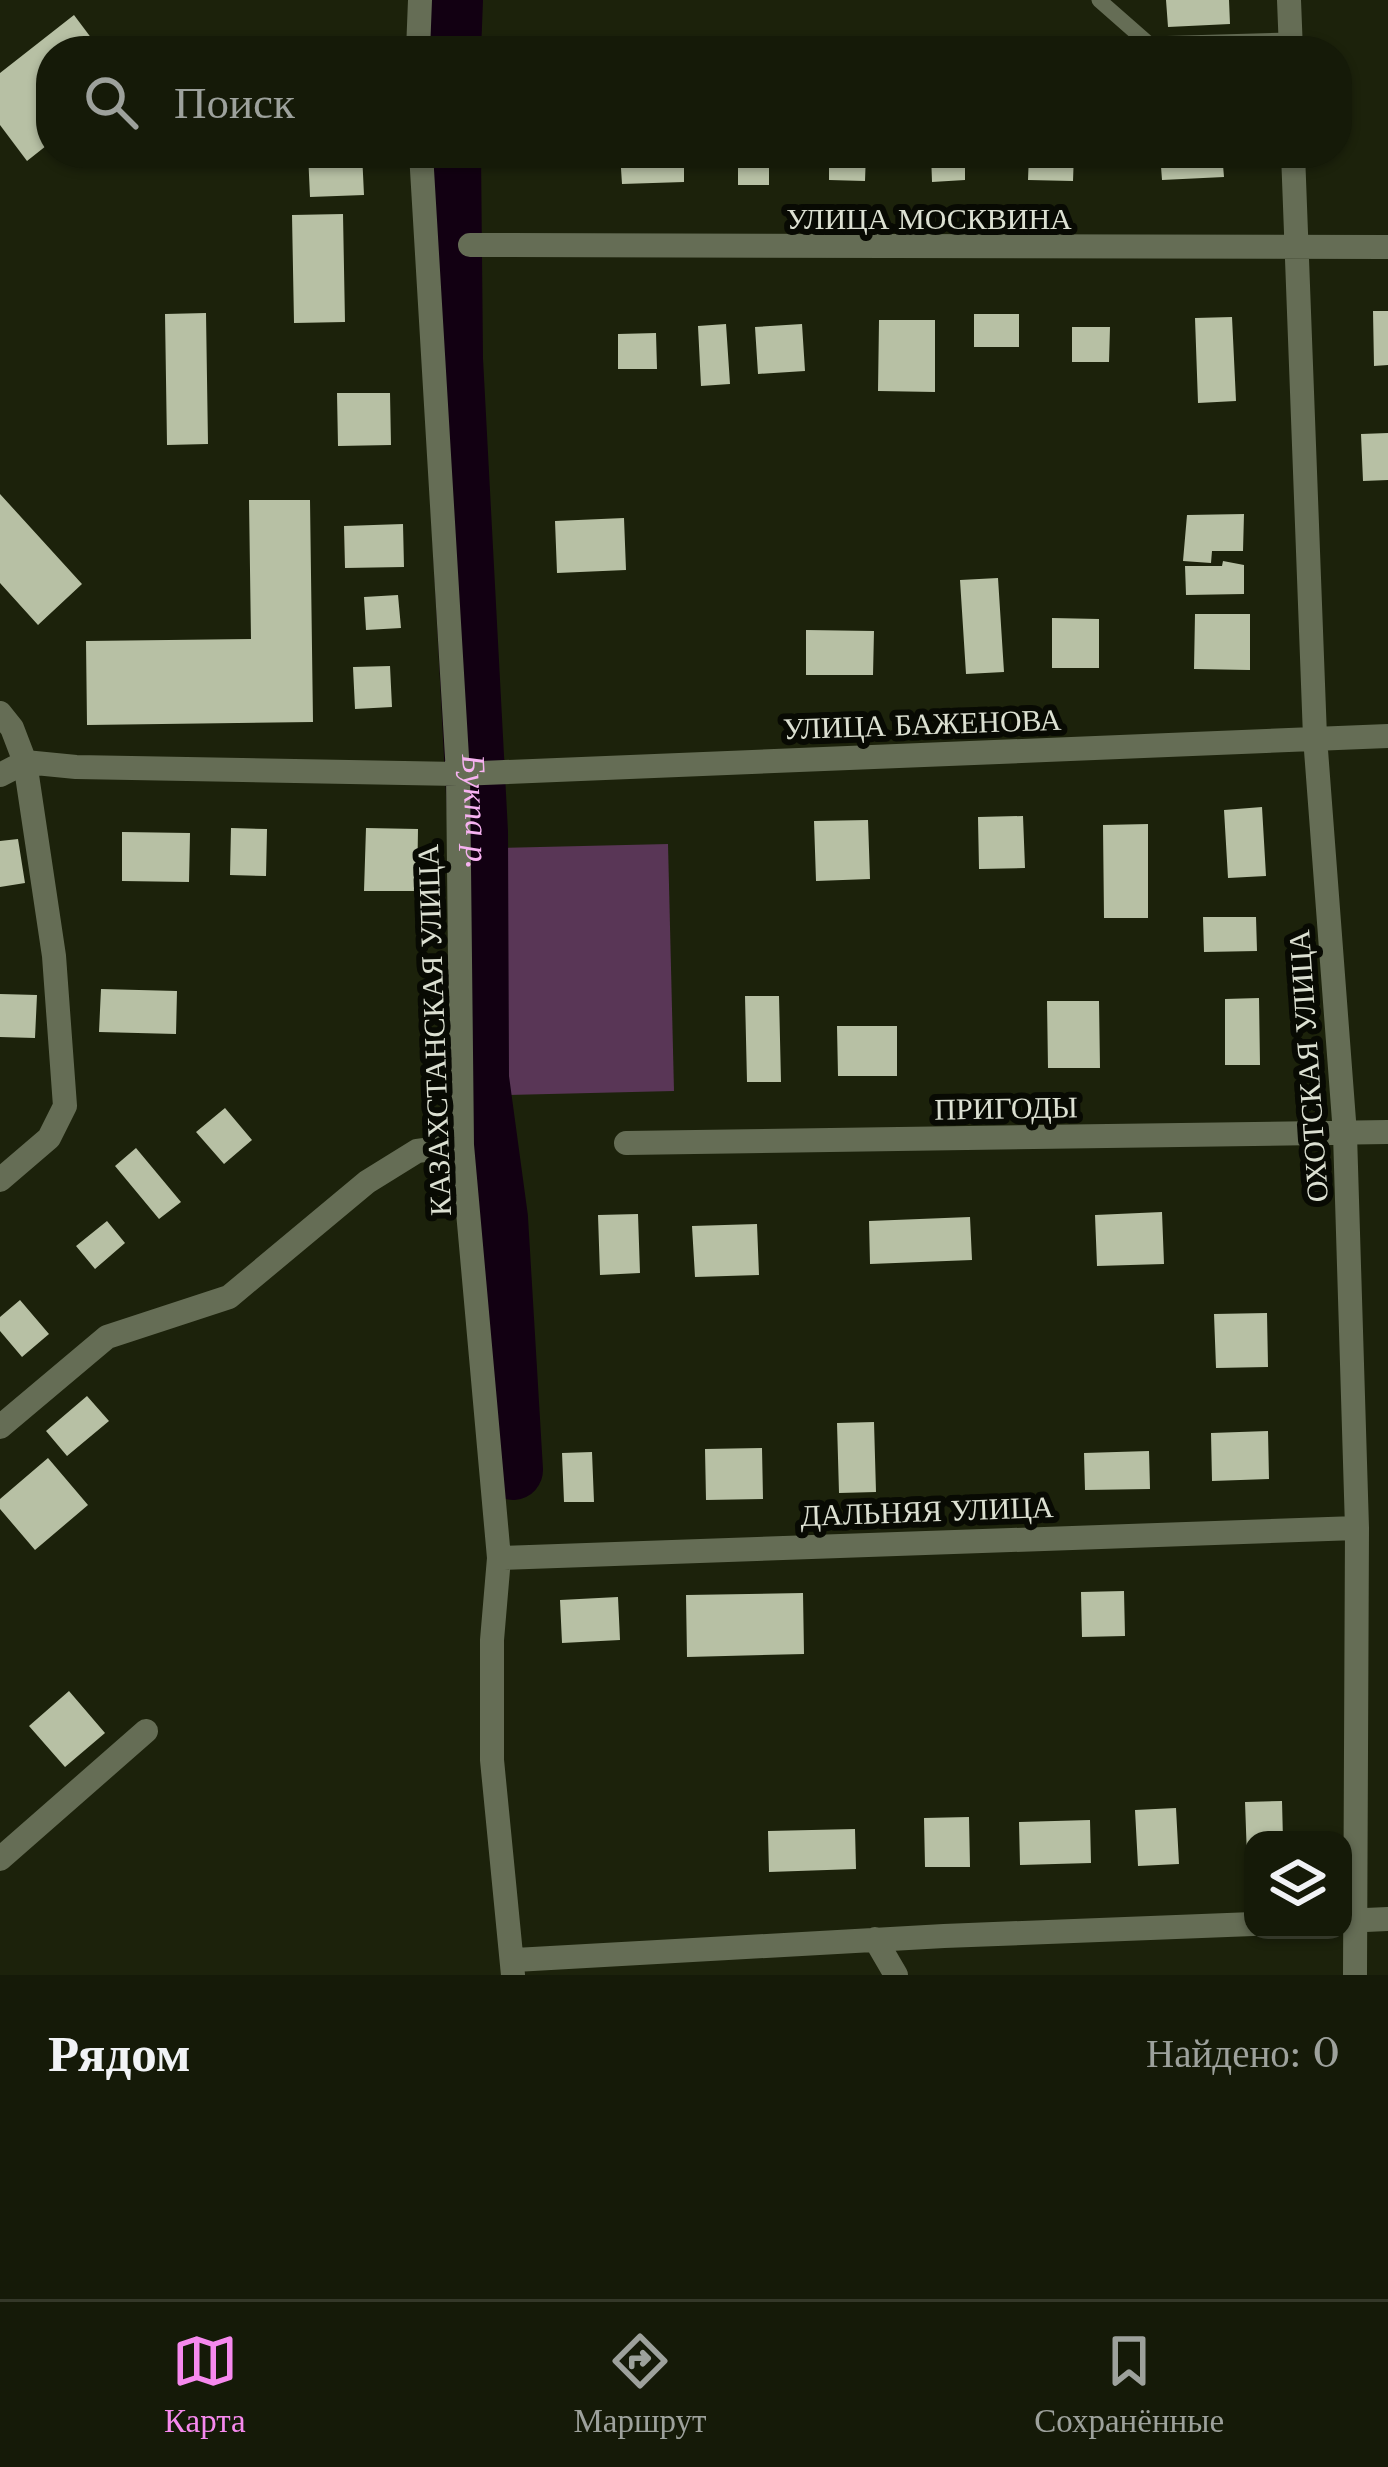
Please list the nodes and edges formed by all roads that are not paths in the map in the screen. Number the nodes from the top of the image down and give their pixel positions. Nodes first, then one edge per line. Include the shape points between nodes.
1 (420, 0) edge
2 (1289, 0) edge
3 (1101, 1) edge
4 (419, 36) edge
5 (1140, 36) edge
6 (1290, 36) edge
7 (422, 168) edge
8 (1293, 168) edge
9 (470, 245) dead end
10 (1388, 248) edge
11 (1296, 250) junction
12 (0, 713) edge
13 (1388, 736) edge
14 (1315, 737) junction
15 (25, 762) junction
16 (458, 774) junction
17 (0, 775) edge
18 (1388, 1132) edge
19 (1346, 1134) junction
20 (626, 1143) dead end
21 (462, 1145) junction
22 (0, 1180) edge
23 (0, 1427) edge
24 (1357, 1528) junction
25 (499, 1558) junction
26 (146, 1731) dead end
27 (1350, 1831) edge
28 (0, 1859) edge
29 (1388, 1919) edge
30 (1352, 1920) edge
31 (1244, 1924) edge
32 (874, 1939) junction
33 (1350, 1939) edge
34 (514, 1967) edge
35 (896, 1975) edge
36 (1355, 1975) edge

1 - 4 street
2 - 6 street
3 - 5 lane
7 - 16 street, КАЗАХСТАНСКАЯ УЛИЦА
8 - 11 street, ОХОТСКАЯ УЛИЦА
9 - 11 street, УЛИЦА МОСКВИНА
10 - 11 street, УЛИЦА МОСКВИНА
11 - 14 street, ОХОТСКАЯ УЛИЦА
12 - 15 street
13 - 14 street, УЛИЦА БАЖЕНОВА
14 - 16 street, УЛИЦА БАЖЕНОВА
14 - 19 street, ОХОТСКАЯ УЛИЦА
15 - 16 street, УЛИЦА БАЖЕНОВА
15 - 17 street
15 - 22 street via 55,956 65,1106 49,1138
16 - 21 street, КАЗАХСТАНСКАЯ УЛИЦА
18 - 19 street, ПРИГОДЫ
19 - 20 street, ПРИГОДЫ
19 - 24 street, ОХОТСКАЯ УЛИЦА
21 - 23 street via 417,1150 367,1182 229,1297 107,1336
21 - 25 street, КАЗАХСТАНСКАЯ УЛИЦА
24 - 25 street, ДАЛЬНЯЯ УЛИЦА
24 - 27 street, ОХОТСКАЯ УЛИЦА
25 - 34 street, КАЗАХСТАНСКАЯ УЛИЦА via 492,1760
26 - 28 street
29 - 30 street
31 - 32 street
32 - 34 street
32 - 35 street
33 - 36 street, ОХОТСКАЯ УЛИЦА

